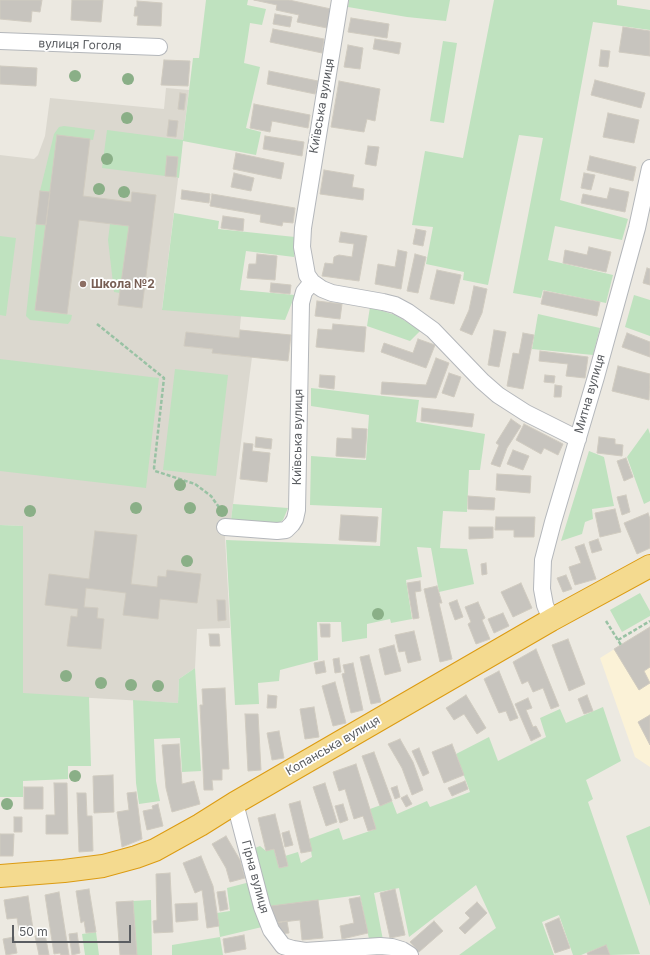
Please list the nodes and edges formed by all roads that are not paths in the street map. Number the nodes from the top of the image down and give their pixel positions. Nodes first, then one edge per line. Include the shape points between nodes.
1 (340, 0) edge
2 (0, 41) edge
3 (159, 47) dead end
4 (650, 168) edge
5 (312, 282) junction
6 (578, 439) junction
7 (229, 528) road end
8 (650, 566) edge
9 (551, 620) junction
10 (235, 803) junction
11 (0, 876) edge
12 (284, 950) edge
13 (410, 955) edge

1 - 5 street, Київська вулиця via 303,228 304,263
2 - 3 street, вулиця Гоголя
4 - 6 street, Митна вулиця via 635,236
5 - 6 street via 332,293 383,302 408,312 433,330 498,395 526,413
5 - 7 street, Київська вулиця via 304,292 301,303 295,519 286,530
6 - 9 street, Митна вулиця via 543,560 542,589
8 - 9 highway, Копанська вулиця
9 - 10 highway, Копанська вулиця
10 - 11 highway, Копанська вулиця via 175,840 136,857 84,869
10 - 12 street, Гірна вулиця via 262,907 271,930
12 - 13 street, Гірна вулиця via 380,946 392,947

